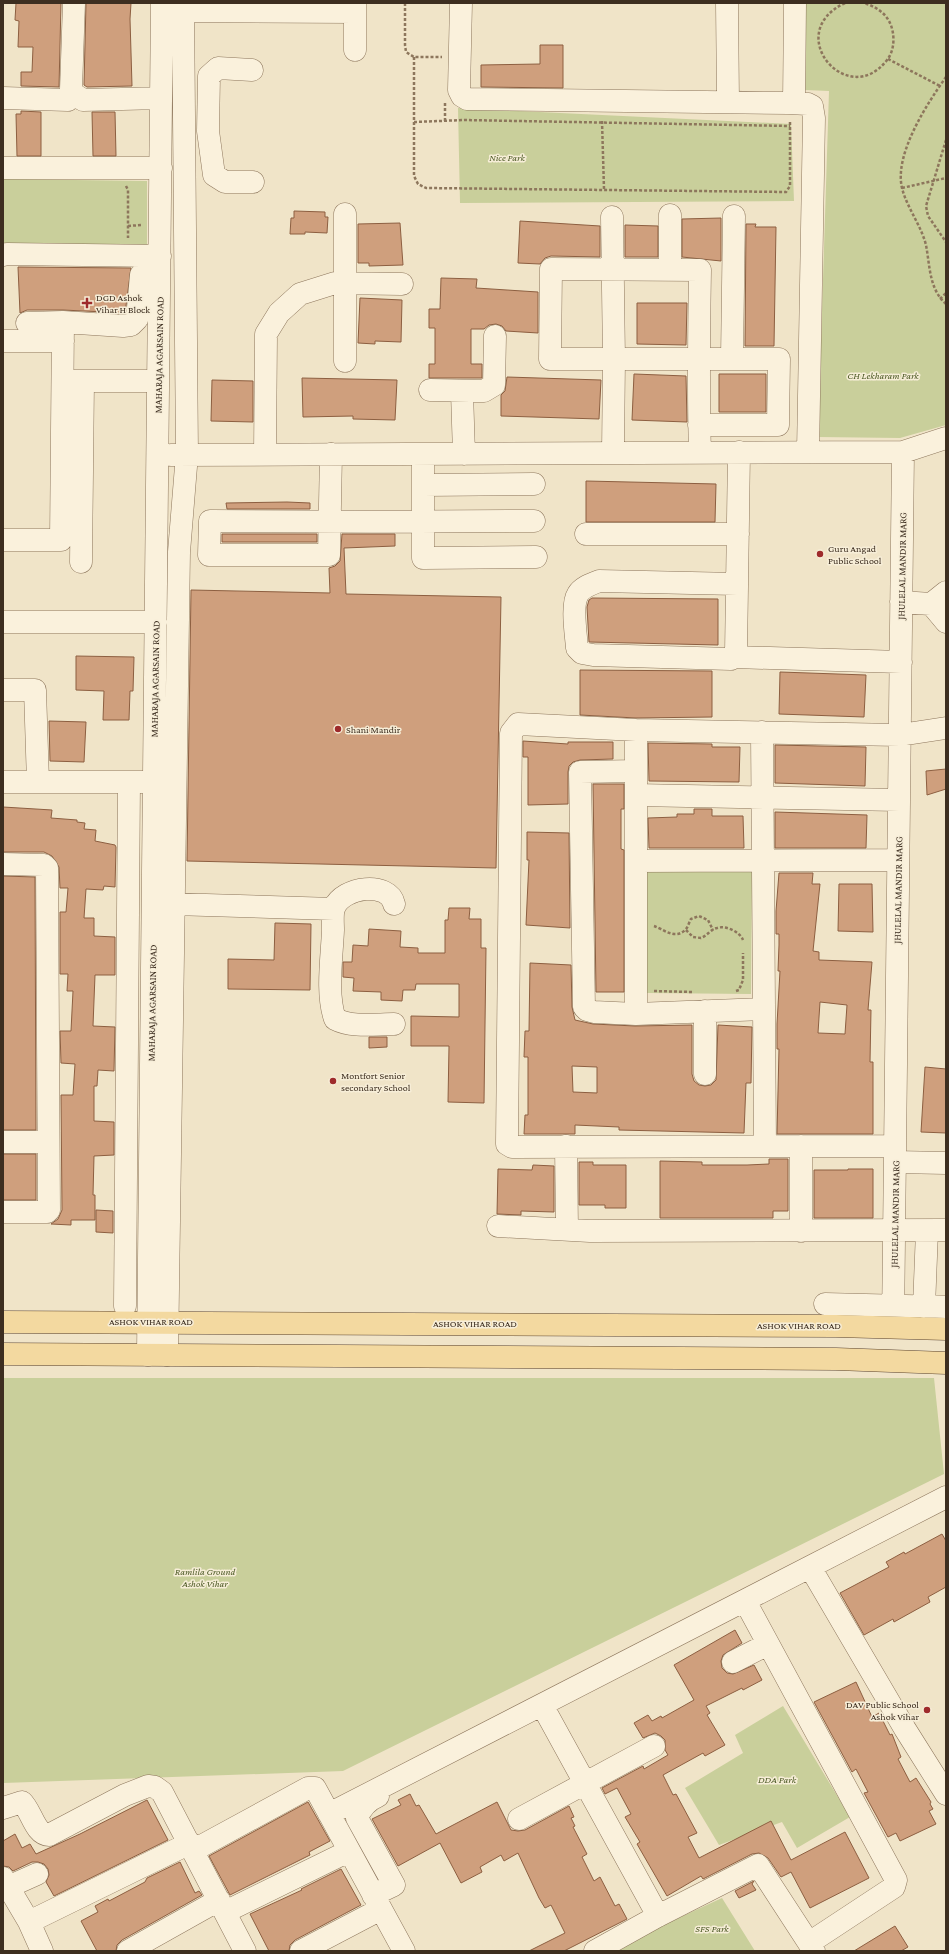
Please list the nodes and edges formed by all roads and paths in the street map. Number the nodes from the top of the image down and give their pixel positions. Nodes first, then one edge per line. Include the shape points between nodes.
1 (74, 3) edge
2 (405, 3) edge
3 (461, 3) edge
4 (727, 3) edge
5 (795, 3) edge
6 (845, 3) edge
7 (864, 3) edge
8 (173, 7) edge
9 (355, 7) edge
10 (355, 50) dead end
11 (414, 57) junction
12 (445, 57) dead end
13 (888, 59) junction
14 (252, 70) dead end
15 (946, 77) edge
16 (940, 86) junction
17 (74, 94) junction
18 (3, 98) edge
19 (161, 98) junction
20 (728, 102) junction
21 (794, 103) junction
22 (184, 113) junction
23 (208, 115) junction
24 (414, 122) junction
25 (602, 122) junction
26 (946, 140) edge
27 (3, 168) edge
28 (161, 168) junction
29 (946, 178) edge
30 (933, 181) junction
31 (253, 182) dead end
32 (121, 184) dead end
33 (902, 188) junction
34 (604, 189) junction
35 (345, 214) dead end
36 (670, 215) dead end
37 (734, 216) dead end
38 (612, 217) dead end
39 (128, 226) dead end
40 (946, 242) edge
41 (3, 255) edge
42 (160, 256) junction
43 (614, 269) junction
44 (670, 270) junction
45 (141, 275) dead end
46 (345, 283) junction
47 (402, 284) dead end
48 (946, 294) edge
49 (940, 299) junction
50 (946, 304) edge
51 (27, 323) dead end
52 (63, 332) junction
53 (495, 336) dead end
54 (3, 341) edge
55 (699, 358) junction
56 (732, 358) junction
57 (614, 359) junction
58 (345, 361) dead end
59 (73, 381) junction
60 (158, 382) junction
61 (430, 390) dead end
62 (462, 392) junction
63 (699, 425) junction
64 (946, 438) edge
65 (700, 452) junction
66 (739, 452) junction
67 (808, 452) junction
68 (903, 452) junction
69 (613, 453) junction
70 (187, 454) junction
71 (265, 454) junction
72 (331, 454) junction
73 (423, 454) junction
74 (464, 454) junction
75 (158, 455) junction
76 (534, 484) dead end
77 (423, 485) junction
78 (534, 521) dead end
79 (330, 522) junction
80 (422, 522) junction
81 (586, 534) dead end
82 (738, 534) junction
83 (3, 540) edge
84 (536, 557) dead end
85 (81, 562) dead end
86 (737, 584) junction
87 (939, 598) edge
88 (901, 602) junction
89 (3, 622) edge
90 (156, 622) junction
91 (946, 622) edge
92 (734, 657) junction
93 (900, 662) junction
94 (3, 690) edge
95 (946, 728) edge
96 (636, 730) junction
97 (762, 732) junction
98 (900, 735) junction
99 (636, 771) junction
100 (3, 782) edge
101 (38, 782) junction
102 (129, 782) junction
103 (165, 782) junction
104 (636, 795) junction
105 (763, 798) junction
106 (899, 800) junction
107 (763, 860) junction
108 (898, 860) junction
109 (128, 861) junction
110 (153, 861) junction
111 (636, 861) junction
112 (3, 864) edge
113 (173, 904) junction
114 (394, 904) dead end
115 (334, 909) junction
116 (686, 930) junction
117 (713, 930) junction
118 (651, 934) dead end
119 (128, 943) junction
120 (152, 943) junction
121 (652, 989) dead end
122 (731, 991) dead end
123 (702, 1001) junction
124 (764, 1008) junction
125 (636, 1014) junction
126 (394, 1024) dead end
127 (127, 1037) junction
128 (151, 1038) junction
129 (705, 1074) dead end
130 (126, 1135) junction
131 (150, 1135) junction
132 (3, 1142) edge
133 (48, 1142) junction
134 (765, 1145) junction
135 (566, 1146) junction
136 (801, 1146) junction
137 (895, 1154) junction
138 (946, 1163) edge
139 (3, 1212) edge
140 (126, 1221) junction
141 (149, 1221) junction
142 (498, 1226) dead end
143 (567, 1229) junction
144 (937, 1230) edge
145 (801, 1231) junction
146 (894, 1231) junction
147 (825, 1304) dead end
148 (125, 1306) dead end
149 (894, 1306) junction
150 (924, 1307) junction
151 (946, 1308) edge
152 (158, 1321) junction
153 (3, 1322) edge
154 (893, 1327) junction
155 (946, 1329) edge
156 (3, 1354) edge
157 (158, 1355) junction
158 (946, 1363) edge
159 (946, 1497) edge
160 (810, 1567) junction
161 (745, 1601) junction
162 (768, 1644) junction
163 (733, 1662) dead end
164 (542, 1705) junction
165 (654, 1746) dead end
166 (415, 1780) dead end
167 (585, 1783) junction
168 (946, 1794) edge
169 (3, 1808) edge
170 (329, 1814) junction
171 (519, 1819) dead end
172 (365, 1833) junction
173 (192, 1846) junction
174 (347, 1847) junction
175 (37, 1874) dead end
176 (5, 1882) edge
177 (377, 1902) junction
178 (222, 1906) junction
179 (658, 1916) junction
180 (29, 1922) junction
181 (390, 1941) edge
182 (812, 1947) edge
183 (42, 1951) edge
184 (128, 1951) edge
185 (245, 1951) edge
186 (300, 1951) edge
187 (404, 1951) edge
188 (595, 1951) edge

1 - 17 street via 71,89
2 - 11 path via 405,50
3 - 20 street via 459,90 467,99
4 - 20 street
5 - 21 street
6 - 13 path via 834,8 820,28 820,52 826,62 840,73 858,77 880,68
7 - 13 path via 882,12 890,22 893,47
8 - 9 street
8 - 19 street, MAHARAJA AGARSAIN ROAD
8 - 22 street
9 - 10 street
11 - 12 path
11 - 24 path
13 - 16 path
14 - 23 street via 218,68 209,76
15 - 16 path
16 - 33 path via 917,124 907,148 901,172
17 - 18 street via 68,100
17 - 19 street via 83,100
19 - 28 street, MAHARAJA AGARSAIN ROAD
20 - 21 street
21 - 67 street via 812,106 814,118
22 - 23 street
22 - 70 street
23 - 31 street via 209,154 214,175 225,182
24 - 25 path
24 - 34 path via 414,176 422,187
25 - 34 path
25 - 34 path via 790,126 790,186 786,192
26 - 30 path
27 - 28 street
28 - 42 street, MAHARAJA AGARSAIN ROAD
29 - 30 path
30 - 33 path
30 - 40 path via 926,202 926,211
32 - 39 path via 128,190
33 - 49 path via 924,241 933,282
35 - 46 street
36 - 44 street
37 - 56 street
38 - 43 street
41 - 42 street
42 - 60 street, MAHARAJA AGARSAIN ROAD
43 - 44 street
43 - 57 street
43 - 57 street via 551,269 550,358
44 - 55 street via 700,270
45 - 52 street via 137,319 131,325
46 - 47 street
46 - 58 street
46 - 71 street via 335,283 300,294 279,313 266,334
48 - 49 path
49 - 50 path
51 - 52 street
52 - 54 street
52 - 59 street
53 - 62 street via 494,385 484,391
55 - 56 street
55 - 57 street
55 - 63 street
56 - 63 street via 779,359 778,425
57 - 69 street
59 - 60 street
59 - 83 street via 61,540
59 - 85 street
60 - 75 street, MAHARAJA AGARSAIN ROAD
61 - 62 street
62 - 74 street
63 - 65 street
64 - 68 street
65 - 66 street
65 - 69 street
66 - 67 street
66 - 82 street
67 - 68 street
68 - 88 street, JHULELAL MANDIR MARG
69 - 74 street
70 - 71 street
70 - 75 street
70 - 103 street
71 - 72 street
72 - 73 street
72 - 79 street
73 - 74 street
73 - 77 street
75 - 90 street, MAHARAJA AGARSAIN ROAD
76 - 77 street
77 - 80 street
78 - 80 street
79 - 79 street via 210,521 209,556 329,555
79 - 80 street
80 - 84 street via 423,558
81 - 82 street
82 - 86 street
86 - 92 street
86 - 92 street via 599,580 586,586 578,594 575,606 577,648 582,653 730,659
87 - 88 street
87 - 91 street
88 - 93 street, JHULELAL MANDIR MARG
89 - 90 street
90 - 103 street, MAHARAJA AGARSAIN ROAD
92 - 93 street
93 - 98 street, JHULELAL MANDIR MARG
94 - 101 street via 35,690
95 - 98 street
96 - 97 street
96 - 99 street
96 - 135 street via 518,724 511,734 507,1144 512,1147
97 - 98 street
97 - 105 street
98 - 106 street, JHULELAL MANDIR MARG
99 - 104 street
99 - 125 street via 580,772 584,1007 594,1012
100 - 101 street
101 - 102 street
102 - 103 street
102 - 109 street
103 - 110 street, MAHARAJA AGARSAIN ROAD
103 - 113 street
104 - 105 street
104 - 111 street
105 - 106 street
105 - 107 street
106 - 108 street, JHULELAL MANDIR MARG
107 - 108 street
107 - 111 street
107 - 124 street
108 - 137 street, JHULELAL MANDIR MARG
109 - 110 street
109 - 119 street
110 - 120 street, MAHARAJA AGARSAIN ROAD
111 - 125 street
112 - 133 street via 44,865 47,868
113 - 115 street
113 - 152 street
114 - 115 street via 386,893 360,889 348,892
115 - 126 street via 331,987 335,1019 355,1024
116 - 117 path via 697,939 705,937
116 - 117 path via 691,919 699,916 708,920
116 - 118 path via 674,934 652,926
117 - 122 path via 727,928 744,938 742,985 738,990
119 - 120 street
119 - 127 street
120 - 128 street, MAHARAJA AGARSAIN ROAD
121 - 123 path
123 - 124 street
123 - 125 street
123 - 129 street
124 - 134 street
127 - 128 street
127 - 130 street
128 - 131 street, MAHARAJA AGARSAIN ROAD
130 - 131 street
130 - 140 street
131 - 141 street, MAHARAJA AGARSAIN ROAD
132 - 133 street
133 - 139 street via 49,1211
134 - 135 street
134 - 136 street
135 - 143 street
136 - 137 street
136 - 145 street
137 - 138 street
137 - 146 street, JHULELAL MANDIR MARG
140 - 141 street
140 - 148 street
141 - 152 street, MAHARAJA AGARSAIN ROAD
142 - 143 street
143 - 145 street
144 - 146 street
144 - 150 street
145 - 146 street
146 - 149 street, JHULELAL MANDIR MARG
147 - 149 street
149 - 150 street
149 - 154 street, JHULELAL MANDIR MARG
150 - 151 street
152 - 153 main road, ASHOK VIHAR ROAD
152 - 154 main road, ASHOK VIHAR ROAD
152 - 157 street
154 - 155 main road, ASHOK VIHAR ROAD
156 - 157 main road
157 - 158 main road via 836,1359
159 - 160 street
160 - 161 street
160 - 168 street via 904,1730
161 - 162 street
161 - 164 street
162 - 163 street
162 - 182 street via 896,1880 894,1887
164 - 167 street
164 - 170 street
165 - 167 street
166 - 172 street via 372,1798 360,1810 357,1818
167 - 171 street
167 - 179 street
169 - 173 street via 22,1802 40,1831 49,1835 125,1795 148,1786 155,1787 162,1792
170 - 173 street via 315,1788 308,1788
170 - 174 street
172 - 174 street
172 - 177 street via 394,1885
173 - 178 street
173 - 180 street
174 - 177 street
174 - 178 street
175 - 176 street
176 - 180 street
177 - 181 street
177 - 186 street
178 - 184 street
178 - 185 street
179 - 182 street via 758,1865
179 - 188 street
180 - 183 street
181 - 187 street

